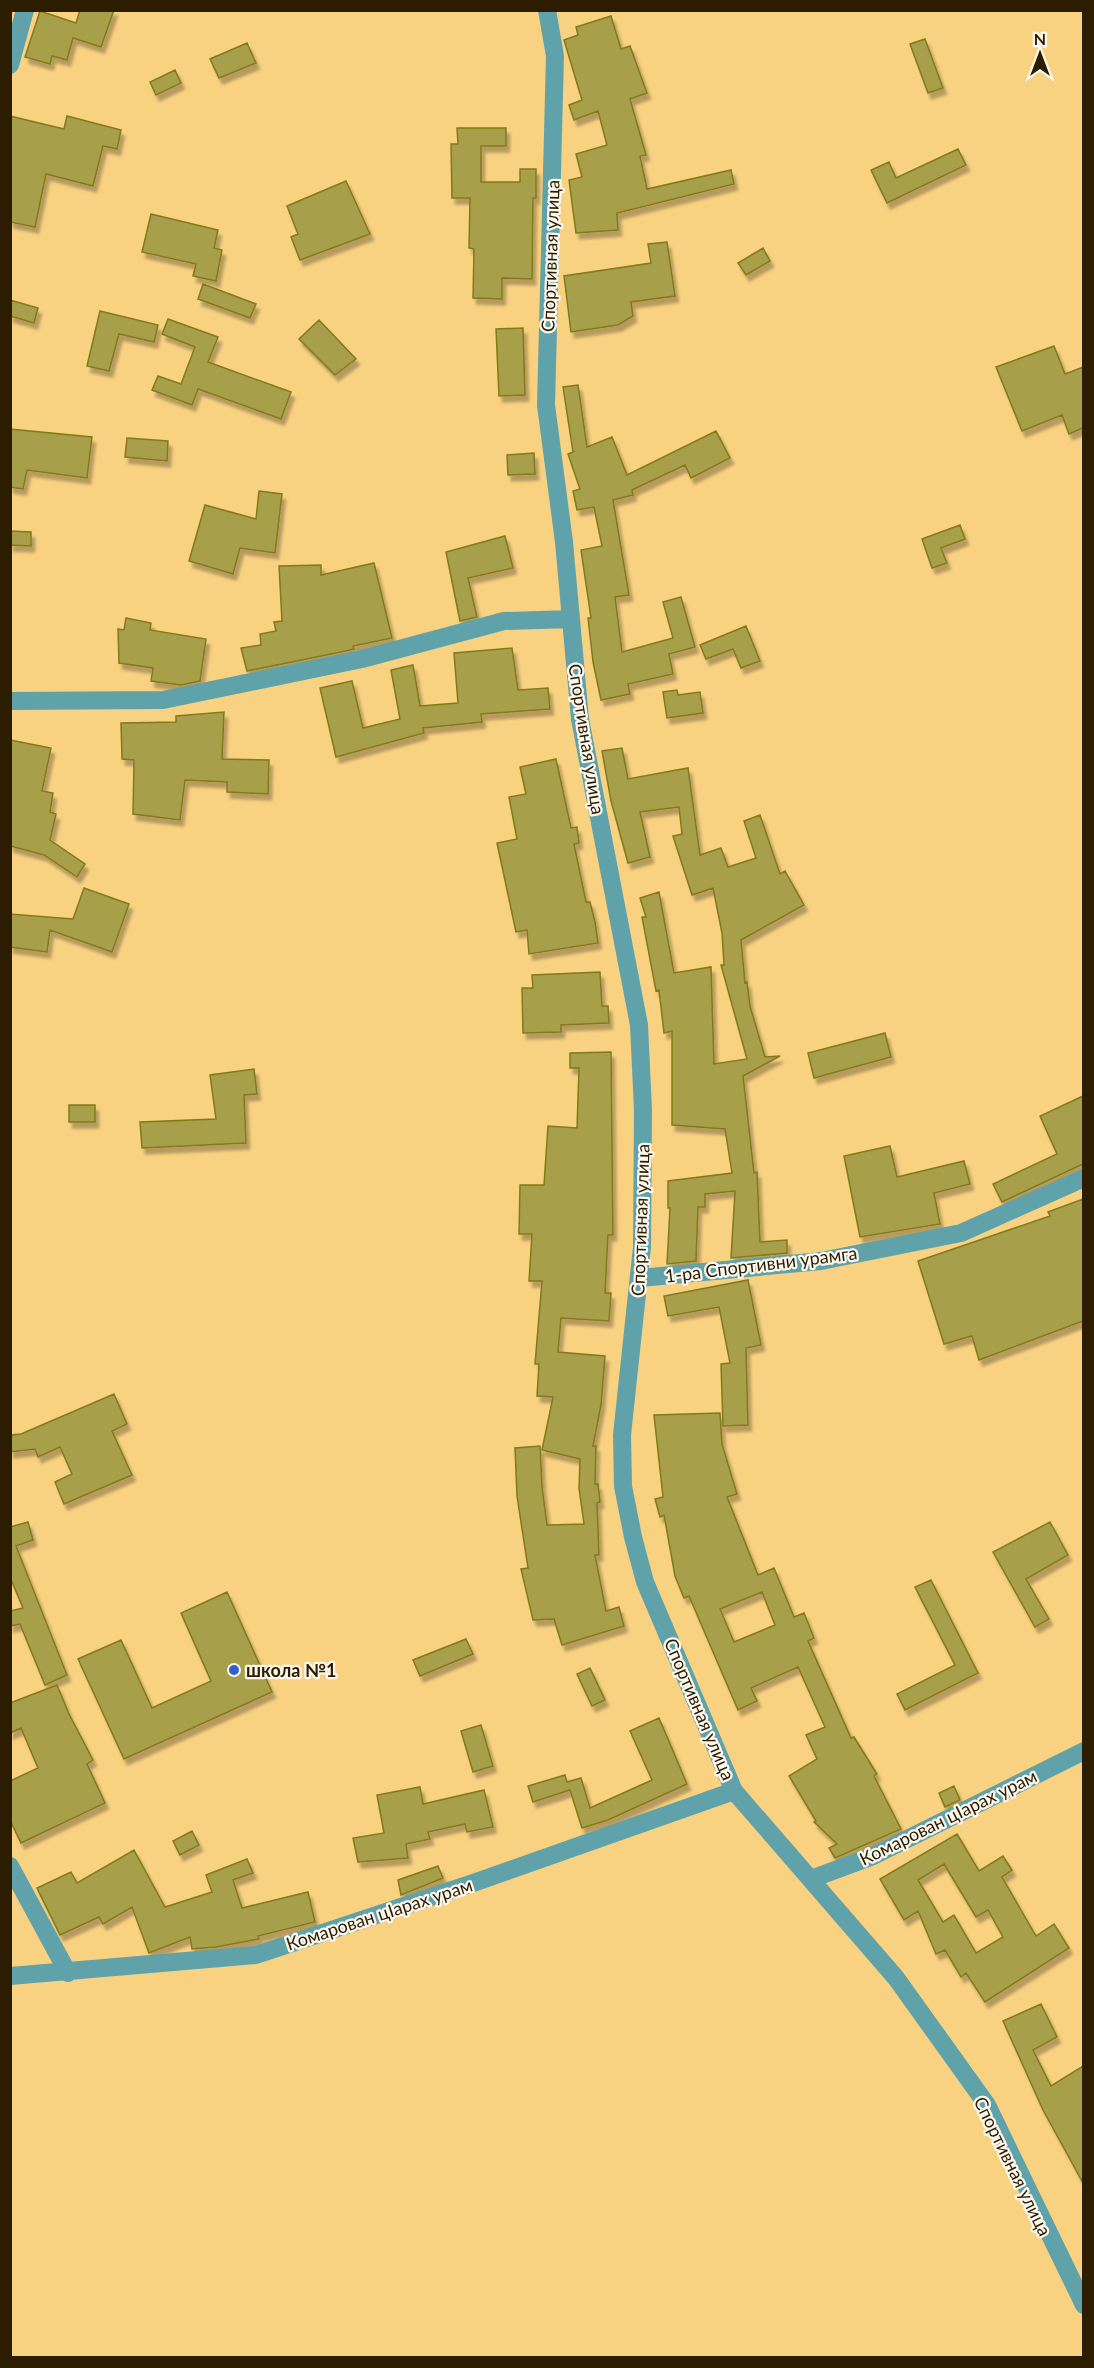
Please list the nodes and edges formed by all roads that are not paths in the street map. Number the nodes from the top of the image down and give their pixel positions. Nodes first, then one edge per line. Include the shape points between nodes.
1 (26, 10) edge
2 (547, 10) edge
3 (10, 65) edge
4 (571, 619) junction
5 (10, 701) edge
6 (1083, 1178) edge
7 (640, 1278) junction
8 (1083, 1751) edge
9 (734, 1791) junction
10 (10, 1866) edge
11 (811, 1879) junction
12 (68, 1972) junction
13 (10, 1976) edge
14 (1083, 2305) edge

1 - 3 street
2 - 4 street, Спортивная улица via 555,56 546,405
4 - 5 street via 504,621 362,658 163,700
4 - 7 street, Спортивная улица via 580,719 639,1025 644,1110
6 - 7 street, 1-ра Спортивни урамга via 961,1233 821,1261
7 - 9 street, Спортивная улица via 622,1435 622,1486 645,1582
8 - 11 street, Комарован цIарах урам via 873,1856
9 - 11 street, Спортивная улица
9 - 12 street, Комарован цIарах урам via 256,1955
10 - 12 street
11 - 14 street, Спортивная улица via 896,1977 987,2106
12 - 13 street, Комарован цIарах урам

